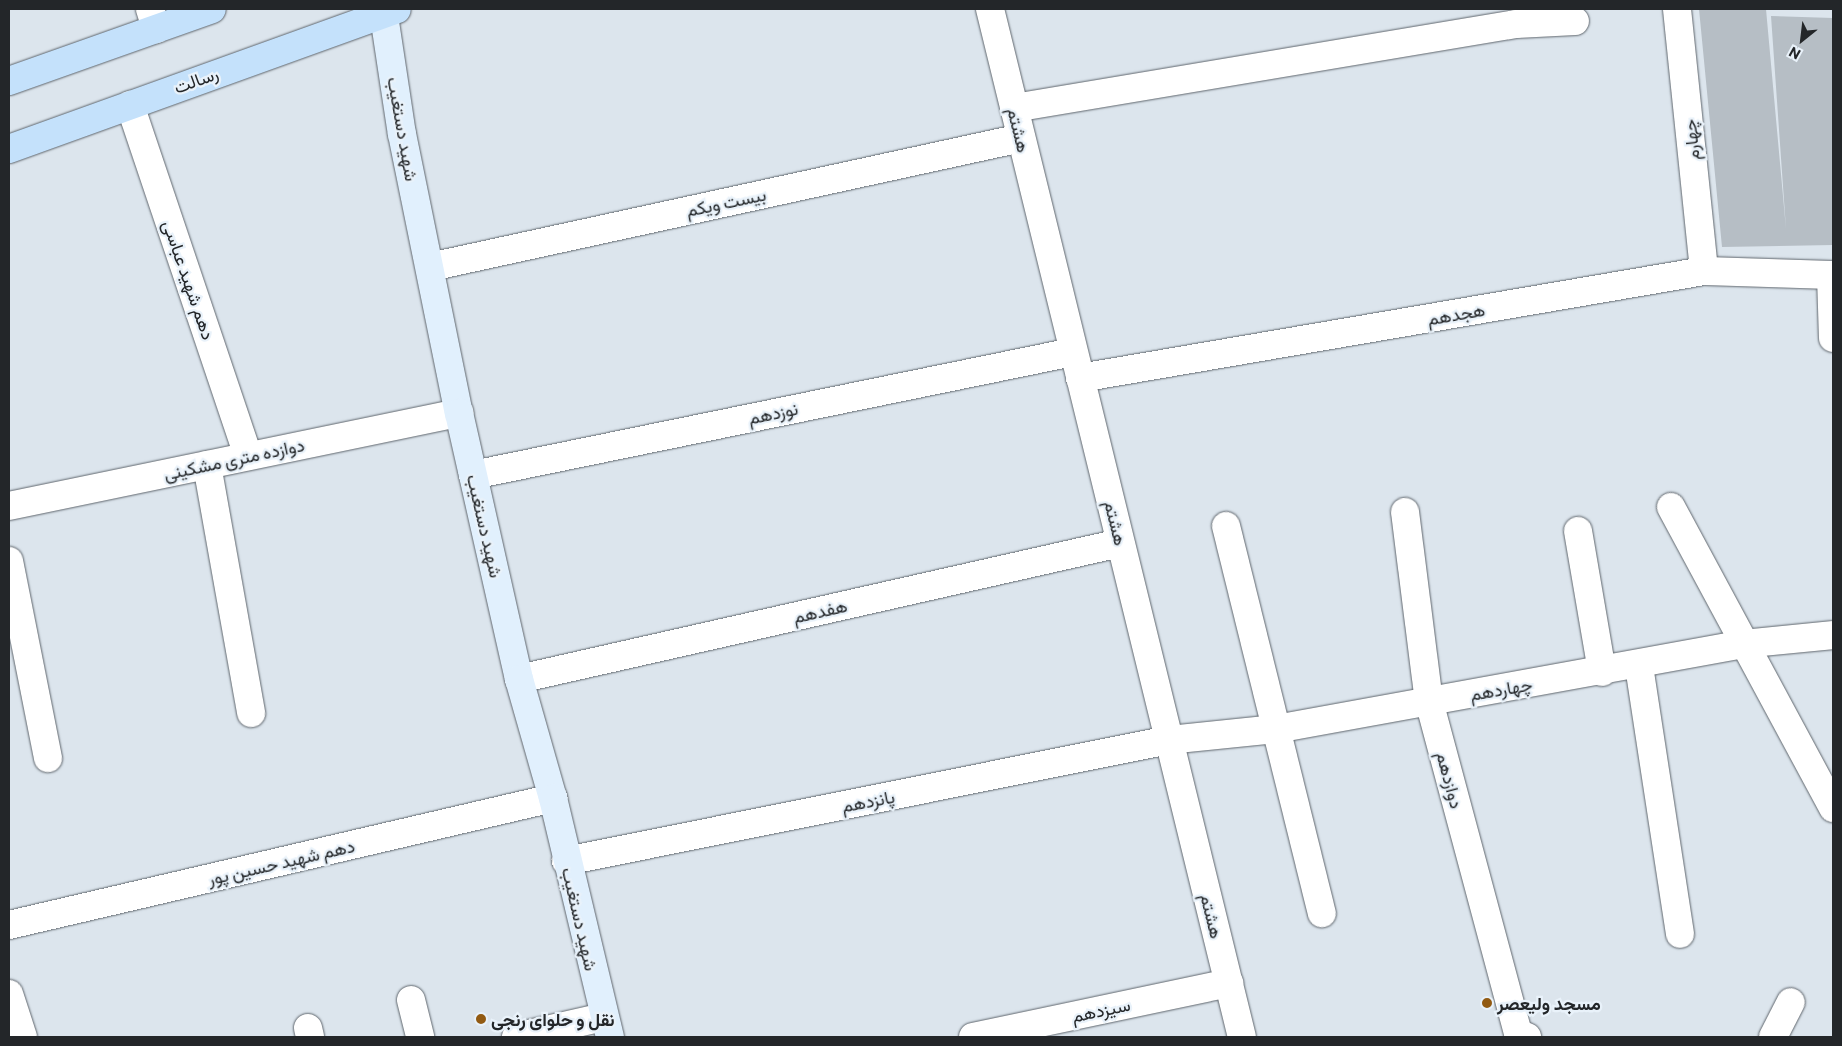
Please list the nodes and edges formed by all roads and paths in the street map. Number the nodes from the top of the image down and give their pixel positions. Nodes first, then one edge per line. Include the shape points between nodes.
1 (212, 9) edge
2 (990, 9) edge
3 (1677, 9) edge
4 (388, 10) edge
5 (1515, 17) edge
6 (153, 19) edge
7 (1575, 21) dead end
8 (9, 81) edge
9 (130, 105) junction
10 (1014, 108) junction
11 (1021, 138) junction
12 (9, 149) edge
13 (430, 267) junction
14 (1704, 271) junction
15 (1832, 275) edge
16 (1833, 338) edge
17 (1074, 352) junction
18 (1080, 378) junction
19 (459, 412) junction
20 (248, 456) junction
21 (206, 465) junction
22 (474, 475) junction
23 (9, 506) edge
24 (1671, 507) dead end
25 (1405, 512) dead end
26 (1226, 526) dead end
27 (1578, 531) dead end
28 (1120, 543) junction
29 (9, 561) edge
30 (1833, 635) edge
31 (1742, 644) junction
32 (1639, 666) junction
33 (1602, 672) junction
34 (519, 679) junction
35 (1428, 701) junction
36 (251, 713) dead end
37 (1276, 729) junction
38 (1169, 740) junction
39 (48, 758) dead end
40 (553, 798) junction
41 (1833, 808) edge
42 (566, 862) junction
43 (1322, 913) dead end
44 (9, 925) edge
45 (1680, 934) dead end
46 (1229, 984) junction
47 (9, 994) edge
48 (411, 1000) dead end
49 (1791, 1002) dead end
50 (607, 1027) edge
51 (23, 1037) edge
52 (420, 1037) edge
53 (516, 1037) edge
54 (973, 1037) edge
55 (1242, 1037) edge
56 (1528, 1037) edge
57 (1773, 1037) edge

1 - 6 main road
2 - 10 street, هشتم
3 - 14 street, چهارم
4 - 9 main road, رسالت
4 - 13 main road, شهید دستغیب
5 - 7 street
5 - 10 street
6 - 8 main road
9 - 12 main road, رسالت
9 - 20 street, دهم شهید عباسی
10 - 11 street, هشتم
11 - 13 street, بیست ویکم
11 - 17 street, هشتم
13 - 19 main road, شهید دستغیب
14 - 15 street, هجدهم
14 - 18 street, هجدهم
15 - 16 street
17 - 18 street, هشتم
17 - 22 street, نوزدهم
18 - 28 street, هشتم
19 - 20 street, دوازده متری مشکینی
19 - 22 main road, شهید دستغیب
20 - 21 street, دوازده متری مشکینی
21 - 23 street, دوازده متری مشکینی
21 - 36 street
22 - 34 main road, شهید دستغیب
24 - 31 street
25 - 35 street, دوازدهم
26 - 37 street
27 - 33 street
28 - 34 street, هفدهم
28 - 38 street, هشتم
29 - 39 street
30 - 31 street, چهاردهم
31 - 32 street, چهاردهم
31 - 41 street
32 - 33 street, چهاردهم
32 - 45 street
33 - 35 street, چهاردهم
34 - 40 main road, شهید دستغیب
35 - 37 street, چهاردهم
35 - 56 street, دوازدهم via 1518,1033
37 - 38 street, چهاردهم
37 - 43 street
38 - 42 street, پانزدهم
38 - 46 street, هشتم
40 - 42 main road, شهید دستغیب
40 - 44 street, دهم شهید حسین پور
42 - 50 main road, شهید دستغیب
46 - 54 street, سیزدهم
46 - 55 street, هشتم
47 - 51 street
48 - 52 street
49 - 57 street
50 - 53 street

